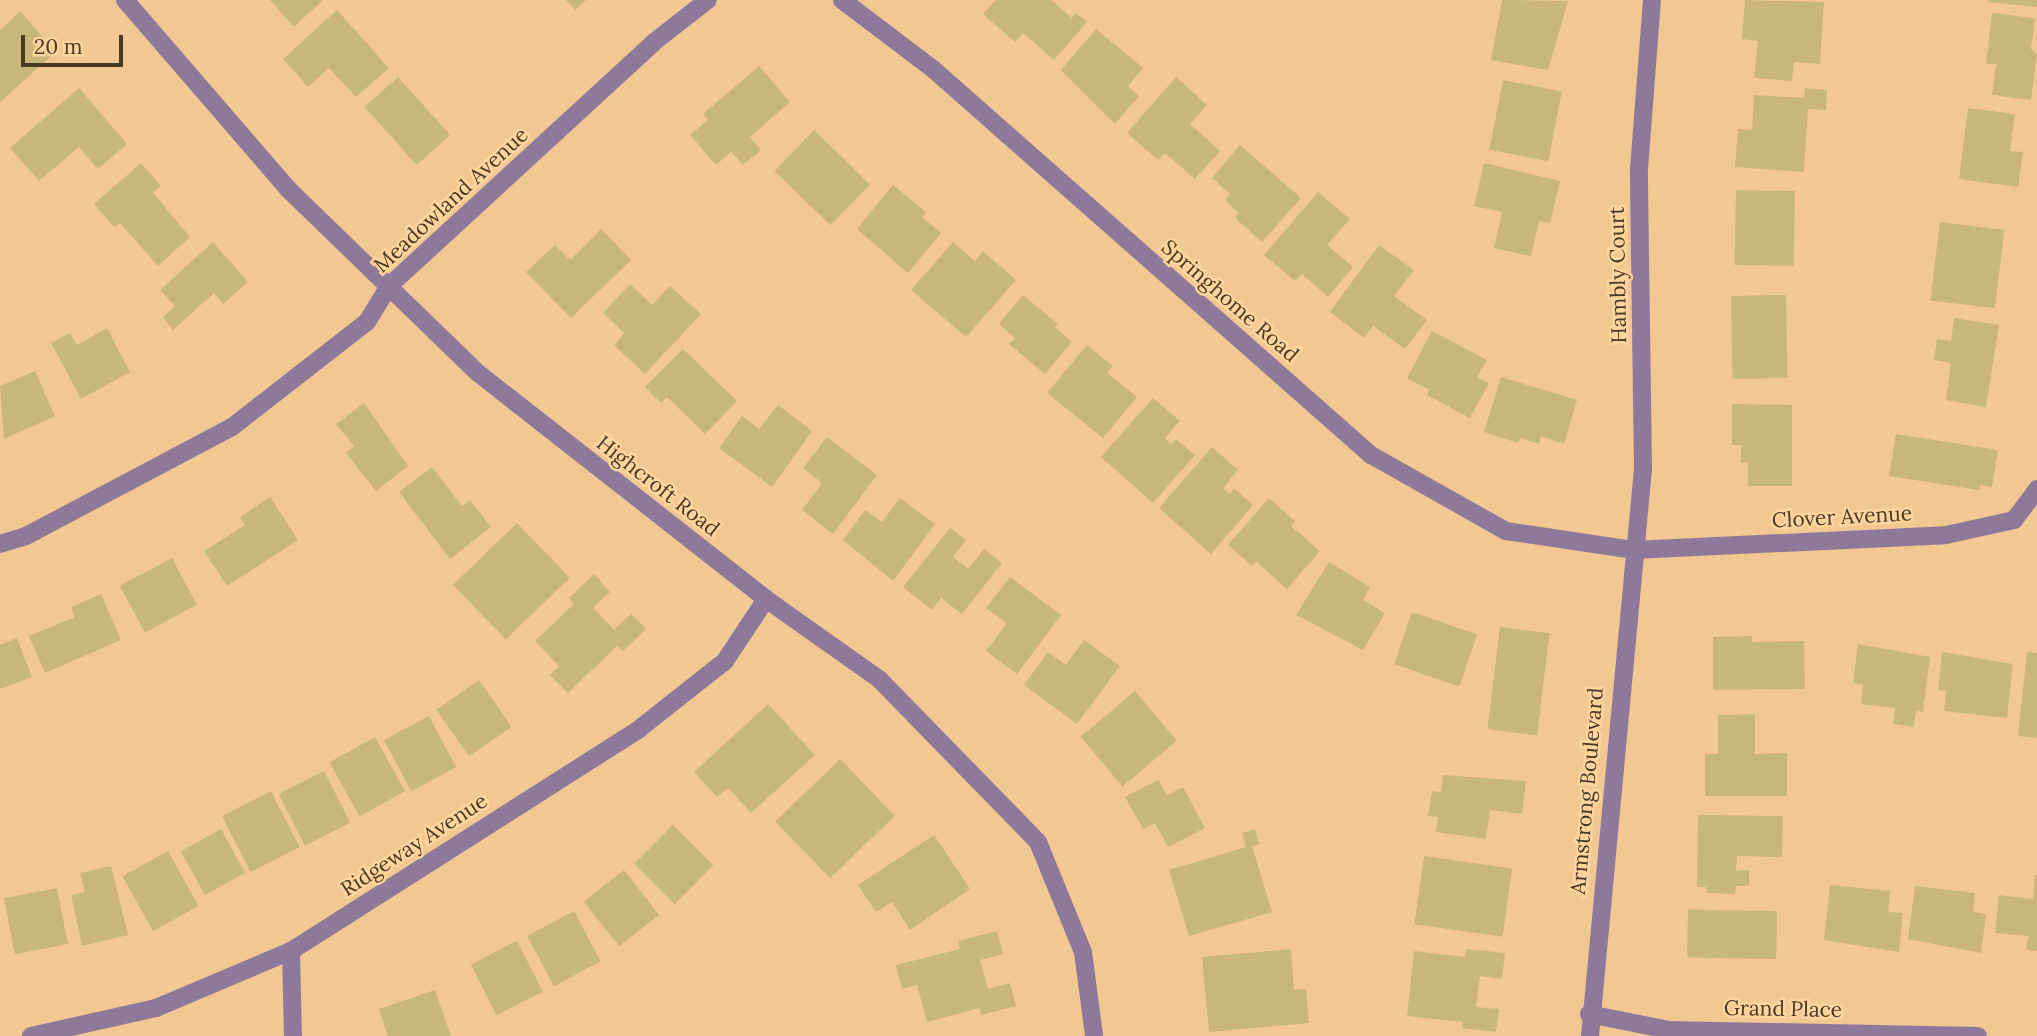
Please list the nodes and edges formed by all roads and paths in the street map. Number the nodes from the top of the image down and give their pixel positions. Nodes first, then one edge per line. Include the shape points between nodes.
1 (125, 0) edge
2 (709, 0) edge
3 (842, 0) edge
4 (1651, 0) edge
5 (389, 286) junction
6 (2037, 489) edge
7 (0, 544) edge
8 (1633, 550) junction
9 (766, 599) junction
10 (291, 951) junction
11 (1589, 1014) junction
12 (31, 1036) edge
13 (293, 1036) edge
14 (1094, 1036) edge
15 (1590, 1036) edge
16 (1978, 1036) edge

1 - 5 street, Highcroft Road via 288,189
2 - 5 street, Meadowland Avenue via 654,42
3 - 8 street, Springhome Road via 933,69 1371,455 1506,531
4 - 8 street, Hambly Court via 1639,169 1643,469
5 - 7 street, Meadowland Avenue via 367,322 232,427 26,536
5 - 9 street, Highcroft Road via 478,373
6 - 8 street, Clover Avenue via 2014,520 1946,535
8 - 11 street, Armstrong Boulevard
9 - 10 street, Ridgeway Avenue via 725,661 639,729
9 - 14 street, Highcroft Road via 879,678 1038,842 1083,952
10 - 12 street, Ridgeway Avenue via 156,1008
10 - 13 street
11 - 15 street, Armstrong Boulevard
11 - 16 street, Grand Place via 1669,1030

